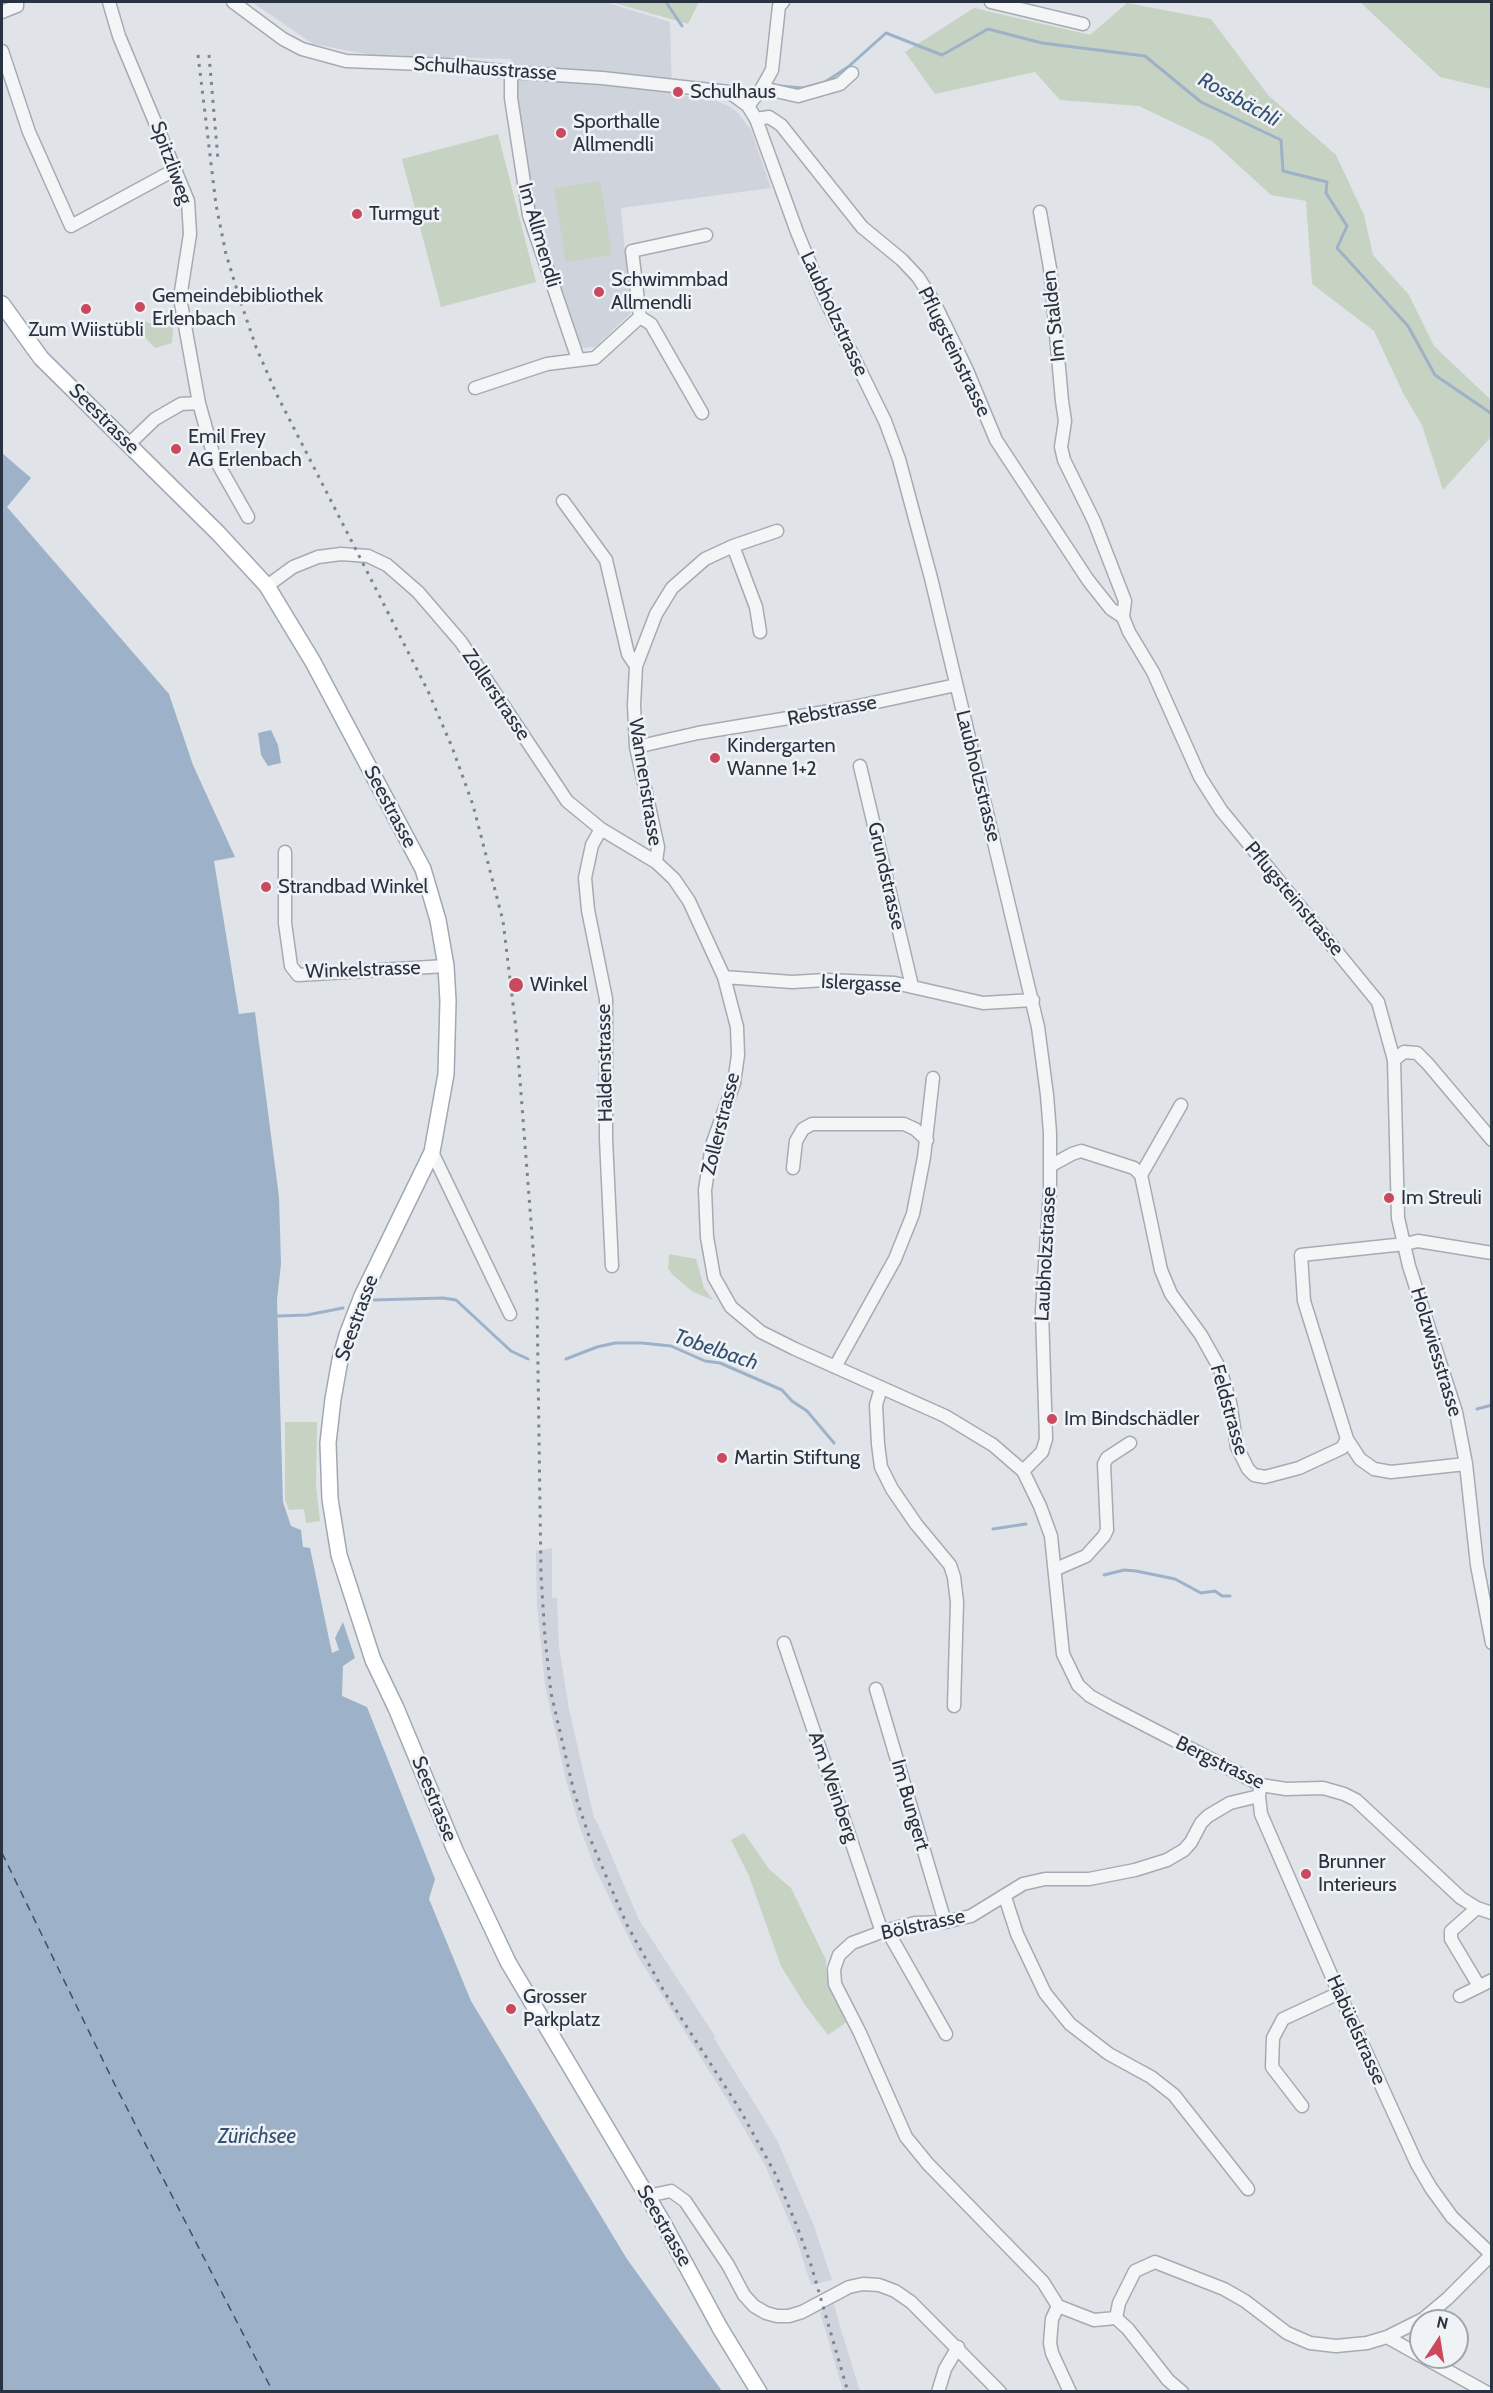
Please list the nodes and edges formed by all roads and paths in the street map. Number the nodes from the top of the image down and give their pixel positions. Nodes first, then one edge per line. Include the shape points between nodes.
1 (17, 2) edge
2 (109, 2) edge
3 (233, 2) edge
4 (783, 2) edge
5 (991, 2) edge
6 (2, 12) edge
7 (1083, 24) dead end
8 (2, 51) edge
9 (512, 72) junction
10 (852, 73) dead end
11 (762, 88) junction
12 (748, 106) junction
13 (756, 119) junction
14 (176, 169) junction
15 (1040, 212) dead end
16 (706, 235) dead end
17 (2, 304) edge
18 (640, 317) junction
19 (578, 359) junction
20 (475, 388) dead end
21 (199, 403) junction
22 (702, 413) dead end
23 (1065, 421) joint
24 (129, 444) junction
25 (563, 501) dead end
26 (248, 518) dead end
27 (777, 531) dead end
28 (733, 546) junction
29 (267, 586) junction
30 (1123, 617) junction
31 (760, 632) dead end
32 (636, 666) junction
33 (956, 685) junction
34 (636, 747) junction
35 (860, 766) dead end
36 (601, 829) junction
37 (285, 852) dead end
38 (656, 862) junction
39 (446, 966) junction
40 (724, 977) junction
41 (912, 986) junction
42 (1033, 1000) junction
43 (1394, 1060) junction
44 (933, 1078) dead end
45 (1181, 1105) dead end
46 (927, 1140) junction
47 (1491, 1140) edge
48 (432, 1152) junction
49 (1050, 1166) junction
50 (793, 1168) dead end
51 (1141, 1175) junction
52 (1404, 1244) junction
53 (1491, 1253) edge
54 (612, 1266) dead end
55 (510, 1314) dead end
56 (835, 1367) junction
57 (881, 1388) junction
58 (1347, 1439) junction
59 (1130, 1443) dead end
60 (1466, 1464) junction
61 (1023, 1471) junction
62 (1056, 1575) junction
63 (784, 1643) dead end
64 (1491, 1643) edge
65 (876, 1689) dead end
66 (954, 1706) dead end
67 (1260, 1791) junction
68 (1005, 1897) junction
69 (1477, 1908) junction
70 (1491, 1913) edge
71 (945, 1922) junction
72 (884, 1931) junction
73 (1491, 1980) edge
74 (1479, 1986) junction
75 (1339, 1993) junction
76 (1460, 1996) dead end
77 (946, 2034) dead end
78 (1302, 2106) dead end
79 (1248, 2189) dead end
80 (647, 2196) junction
81 (1491, 2255) edge
82 (1058, 2306) junction
83 (1116, 2318) junction
84 (1387, 2337) junction
85 (958, 2347) junction
86 (1409, 2349) edge
87 (1446, 2369) edge
88 (759, 2391) edge
89 (938, 2391) edge
90 (1000, 2391) edge
91 (1070, 2391) edge
92 (1182, 2391) edge
93 (1486, 2391) edge

1 - 6 street via 17,6
2 - 14 street, Spitzliweg via 119,36
3 - 9 street, Schulhausstrasse via 302,49 346,61
4 - 11 street via 779,6 771,70
5 - 7 street
8 - 14 street via 29,132 71,226
9 - 12 street, Schulhausstrasse via 729,92
9 - 19 street, Im Allmendli via 511,98 529,215
10 - 11 street via 840,84 798,96
11 - 12 street
12 - 13 street, Laubholzstrasse
13 - 30 street, Pflugsteinstrasse via 769,117 781,125 862,227 918,278 966,368 996,440 1088,580 1111,609
13 - 33 street, Laubholzstrasse via 823,295 885,421 899,459
14 - 21 street, Spitzliweg via 190,217 180,298
15 - 23 street, Im Stalden via 1050,268
16 - 18 street via 632,251
17 - 24 main road, Seestrasse via 41,357
18 - 19 street via 595,358
18 - 22 street via 651,324
19 - 20 street via 547,364
21 - 24 street via 180,404 155,419
21 - 26 street, Spitzliweg via 214,457
23 - 30 street, Pflugsteinstrasse via 1061,447 1064,460 1094,521 1125,601
24 - 29 main road, Seestrasse
25 - 32 street, Wannenstrasse via 606,560 628,654
27 - 28 street, Wannenstrasse
28 - 31 street via 756,607
28 - 32 street, Wannenstrasse via 705,559 672,588 656,614
29 - 36 street, Zollerstrasse via 293,567 318,557 368,556 387,565 418,592 461,642 567,801
29 - 39 main road, Seestrasse via 313,662 423,869
30 - 43 street, Pflugsteinstrasse via 1153,672 1200,777 1221,810 1375,997
32 - 34 street, Wannenstrasse
33 - 34 street, Rebstrasse
33 - 42 street, Laubholzstrasse
34 - 38 street, Wannenstrasse via 658,847
35 - 41 street, Grundstrasse
36 - 38 street, Zollerstrasse
36 - 54 street, Haldenstrasse via 591,845 585,878 606,999 606,1139
37 - 39 street, Winkelstrasse via 285,923 291,966 298,975
38 - 40 street, Zollerstrasse via 689,901
39 - 48 main road, Seestrasse via 446,1074
40 - 41 street, Islergasse
40 - 56 street, Zollerstrasse via 737,1027 738,1055 734,1083 712,1145 705,1190 714,1277 731,1307 761,1332
41 - 42 street, Islergasse via 983,1003
42 - 49 street, Laubholzstrasse via 1047,1095
43 - 47 street via 1404,1052 1417,1053
43 - 52 street, Holzwiesstrasse via 1396,1189
44 - 46 street
45 - 51 street
46 - 50 street via 904,1124 812,1124 803,1129 796,1141
46 - 56 street via 913,1214 895,1259
48 - 55 street
48 - 80 main road, Seestrasse via 362,1296 340,1360 328,1443 330,1499 339,1555 373,1660 474,1893 508,1962
49 - 51 street via 1081,1151 1134,1168
49 - 61 street, Laubholzstrasse via 1042,1311 1046,1439 1042,1452
51 - 58 street, Feldstrasse via 1161,1270 1171,1294 1220,1369 1237,1447 1248,1469 1264,1477 1299,1468 1342,1448
52 - 53 street via 1418,1240
52 - 58 street via 1301,1255 1304,1302
52 - 60 street, Holzwiesstrasse via 1456,1412
56 - 57 street, Zollerstrasse
57 - 61 street, Zollerstrasse via 945,1416 993,1445
57 - 66 street via 876,1405 882,1467 892,1489 950,1565 954,1577
58 - 60 street via 1359,1459 1374,1469 1391,1472
59 - 62 street via 1104,1464 1104,1536 1086,1556
60 - 64 street, Holzwiesstrasse via 1476,1565
61 - 62 street, Zollerstrasse via 1051,1536
62 - 67 street, Bergstrasse via 1063,1653 1078,1685 1090,1696
63 - 72 street, Am Weinberg
65 - 71 street, Im Bungert
67 - 68 street, Bölstrasse via 1213,1813 1201,1823 1184,1850 1167,1860 1089,1879 1045,1879 1023,1884
67 - 69 street, Bergstrasse via 1323,1788 1356,1800 1454,1892
67 - 75 street, Habüelstrasse via 1262,1815
68 - 71 street, Bölstrasse via 971,1916
68 - 79 street via 1017,1934 1045,1994 1070,2024 1174,2095
69 - 70 street, Bergstrasse
69 - 74 street via 1451,1930 1450,1939
71 - 72 street, Bölstrasse via 915,1923
72 - 77 street, Am Weinberg
72 - 82 street, Bölstrasse via 852,1943 839,1955 834,1969 835,1984 906,2137 927,2164 1042,2282
73 - 74 street
74 - 76 street
75 - 78 street via 1283,2019 1273,2038 1272,2067
75 - 81 street, Habüelstrasse via 1431,2188 1452,2217
80 - 85 street via 671,2191 685,2201 744,2295 766,2313 789,2316 849,2287 879,2285 911,2302
80 - 88 main road, Seestrasse
81 - 84 street via 1423,2319
82 - 83 street via 1094,2320
82 - 91 street via 1052,2319 1050,2343
83 - 84 street via 1135,2271 1155,2262 1224,2289 1287,2333 1310,2343 1336,2346
83 - 92 street via 1168,2380
84 - 86 street
85 - 89 street
85 - 90 street
87 - 93 street

